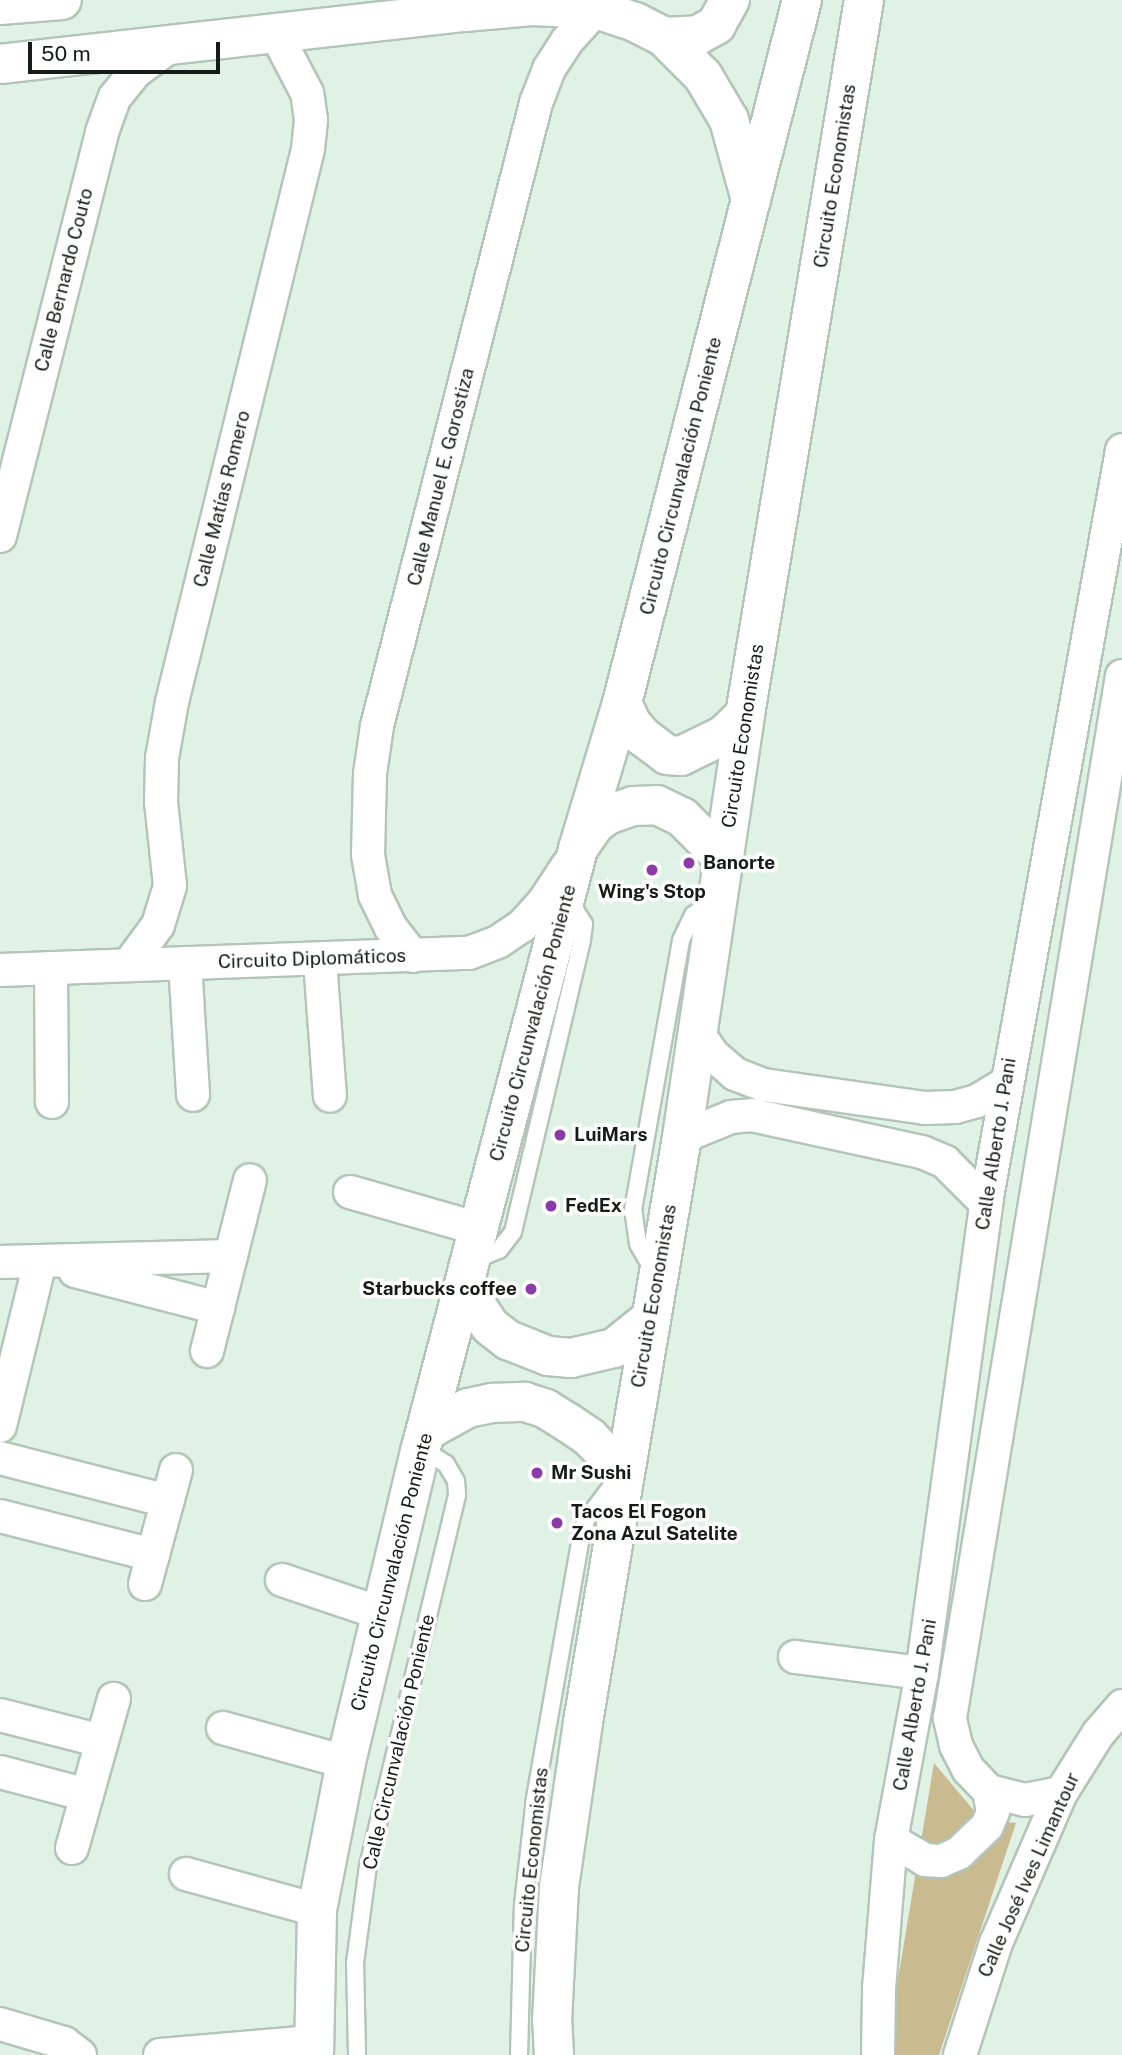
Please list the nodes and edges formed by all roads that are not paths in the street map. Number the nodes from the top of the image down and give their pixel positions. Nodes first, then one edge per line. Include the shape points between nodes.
1 (62, 0) edge
2 (730, 0) edge
3 (802, 0) edge
4 (864, 0) edge
5 (0, 5) edge
6 (596, 9) junction
7 (276, 34) junction
8 (664, 37) junction
9 (169, 47) junction
10 (0, 64) edge
11 (752, 201) junction
12 (1122, 450) edge
13 (0, 536) edge
14 (1122, 676) edge
15 (622, 703) junction
16 (745, 715) junction
17 (578, 849) junction
18 (723, 858) junction
19 (716, 900) junction
20 (413, 956) junction
21 (320, 961) junction
22 (185, 963) junction
23 (130, 964) junction
24 (4, 967) edge
25 (51, 968) junction
26 (698, 1032) junction
27 (1004, 1085) junction
28 (193, 1095) dead end
29 (330, 1096) dead end
30 (52, 1102) dead end
31 (682, 1138) junction
32 (250, 1180) dead end
33 (350, 1192) dead end
34 (986, 1203) junction
35 (231, 1256) junction
36 (472, 1259) junction
37 (0, 1262) edge
38 (40, 1262) junction
39 (656, 1275) junction
40 (218, 1308) junction
41 (649, 1320) junction
42 (207, 1351) dead end
43 (0, 1426) edge
44 (424, 1439) junction
45 (0, 1458) edge
46 (176, 1470) dead end
47 (624, 1472) junction
48 (168, 1501) junction
49 (0, 1516) edge
50 (282, 1580) dead end
51 (383, 1614) junction
52 (794, 1657) dead end
53 (922, 1673) junction
54 (114, 1699) dead end
55 (1122, 1706) edge
56 (0, 1715) edge
57 (223, 1728) dead end
58 (102, 1741) junction
59 (346, 1762) junction
60 (0, 1772) edge
61 (989, 1791) junction
62 (1061, 1793) junction
63 (87, 1794) junction
64 (891, 1840) junction
65 (72, 1848) dead end
66 (186, 1874) dead end
67 (317, 1910) junction
68 (0, 2024) edge
69 (313, 2049) edge
70 (80, 2055) edge
71 (160, 2055) edge
72 (357, 2055) edge
73 (519, 2055) edge
74 (554, 2055) edge
75 (878, 2055) edge
76 (960, 2055) edge

1 - 5 main road
2 - 8 main road via 716,25 698,35
3 - 11 main road, Circuito Circunvalación Poniente
4 - 16 main road, Circuito Economistas
6 - 7 main road via 532,6
6 - 8 main road
6 - 20 street, Calle Manuel E. Gorostiza via 566,41 536,103 377,726 370,774 368,855 375,895 391,928
7 - 9 main road
7 - 23 street, Calle Matías Romero via 307,93 311,120 308,149 172,702 162,758 161,802 170,887 158,925
8 - 11 main road via 703,76 729,120
9 - 10 main road
9 - 13 street, Calle Bernardo Couto via 135,72 116,97 102,132
11 - 15 main road, Circuito Circunvalación Poniente
12 - 27 street, Calle Alberto J. Pani
14 - 61 street, Calle Alberto J. Pani via 950,1717 968,1769
15 - 16 main road via 642,736 667,755 681,756 714,740
15 - 17 main road, Circuito Circunvalación Poniente
16 - 18 main road, Circuito Economistas
17 - 18 main road via 607,815 645,804 682,817
17 - 20 street, Circuito Diplomáticos via 543,903 514,931 469,953
17 - 36 main road, Circuito Circunvalación Poniente
18 - 19 main road, Circuito Economistas
19 - 26 main road, Circuito Economistas
19 - 39 lane via 693,915 681,940 633,1210 638,1244
20 - 21 street, Circuito Diplomáticos
21 - 22 street, Circuito Diplomáticos
21 - 29 street
22 - 23 street, Circuito Diplomáticos
22 - 28 street
23 - 25 street, Circuito Diplomáticos
24 - 25 street, Circuito Diplomáticos
25 - 30 street
26 - 27 street via 712,1054 735,1074 764,1085 925,1108 977,1101
26 - 31 main road, Circuito Economistas
27 - 34 street, Calle Alberto J. Pani
31 - 34 street via 731,1117 752,1115 922,1152 945,1162
31 - 39 main road, Circuito Economistas
32 - 35 street
33 - 36 street
34 - 53 street, Calle Alberto J. Pani
35 - 38 street
35 - 40 street
36 - 41 main road via 490,1326 508,1340 548,1356 571,1358 614,1348
36 - 44 main road, Circuito Circunvalación Poniente
37 - 38 street
38 - 40 street
38 - 43 street
39 - 41 main road, Circuito Economistas
40 - 42 street
41 - 47 main road, Circuito Economistas
44 - 47 main road via 468,1408 525,1402 546,1409 589,1437
44 - 51 main road, Circuito Circunvalación Poniente
44 - 72 lane, Calle Circunvalación Poniente via 446,1464 456,1481 457,1494 368,1866 355,1963
45 - 48 street
46 - 48 street
47 - 73 lane, Circuito Economistas via 586,1520 581,1538 535,1798 523,1905
47 - 74 main road, Circuito Economistas via 559,1887
48 - 49 street via 149,1570
50 - 51 street
51 - 59 main road, Circuito Circunvalación Poniente
52 - 53 street
53 - 64 street, Calle Alberto J. Pani
54 - 58 street
55 - 62 street, Calle José Ives Limantour via 1098,1734
56 - 58 street
57 - 59 street
58 - 63 street
59 - 67 main road, Circuito Circunvalación Poniente
60 - 63 street
61 - 62 street via 1025,1800
61 - 64 street via 993,1812 987,1826 959,1853 942,1861 925,1860
62 - 76 street, Calle José Ives Limantour via 996,1943
63 - 65 street
64 - 75 street, Calle Alberto J. Pani
66 - 67 street
67 - 69 main road, Circuito Circunvalación Poniente
68 - 70 street via 64,2043
69 - 71 street

